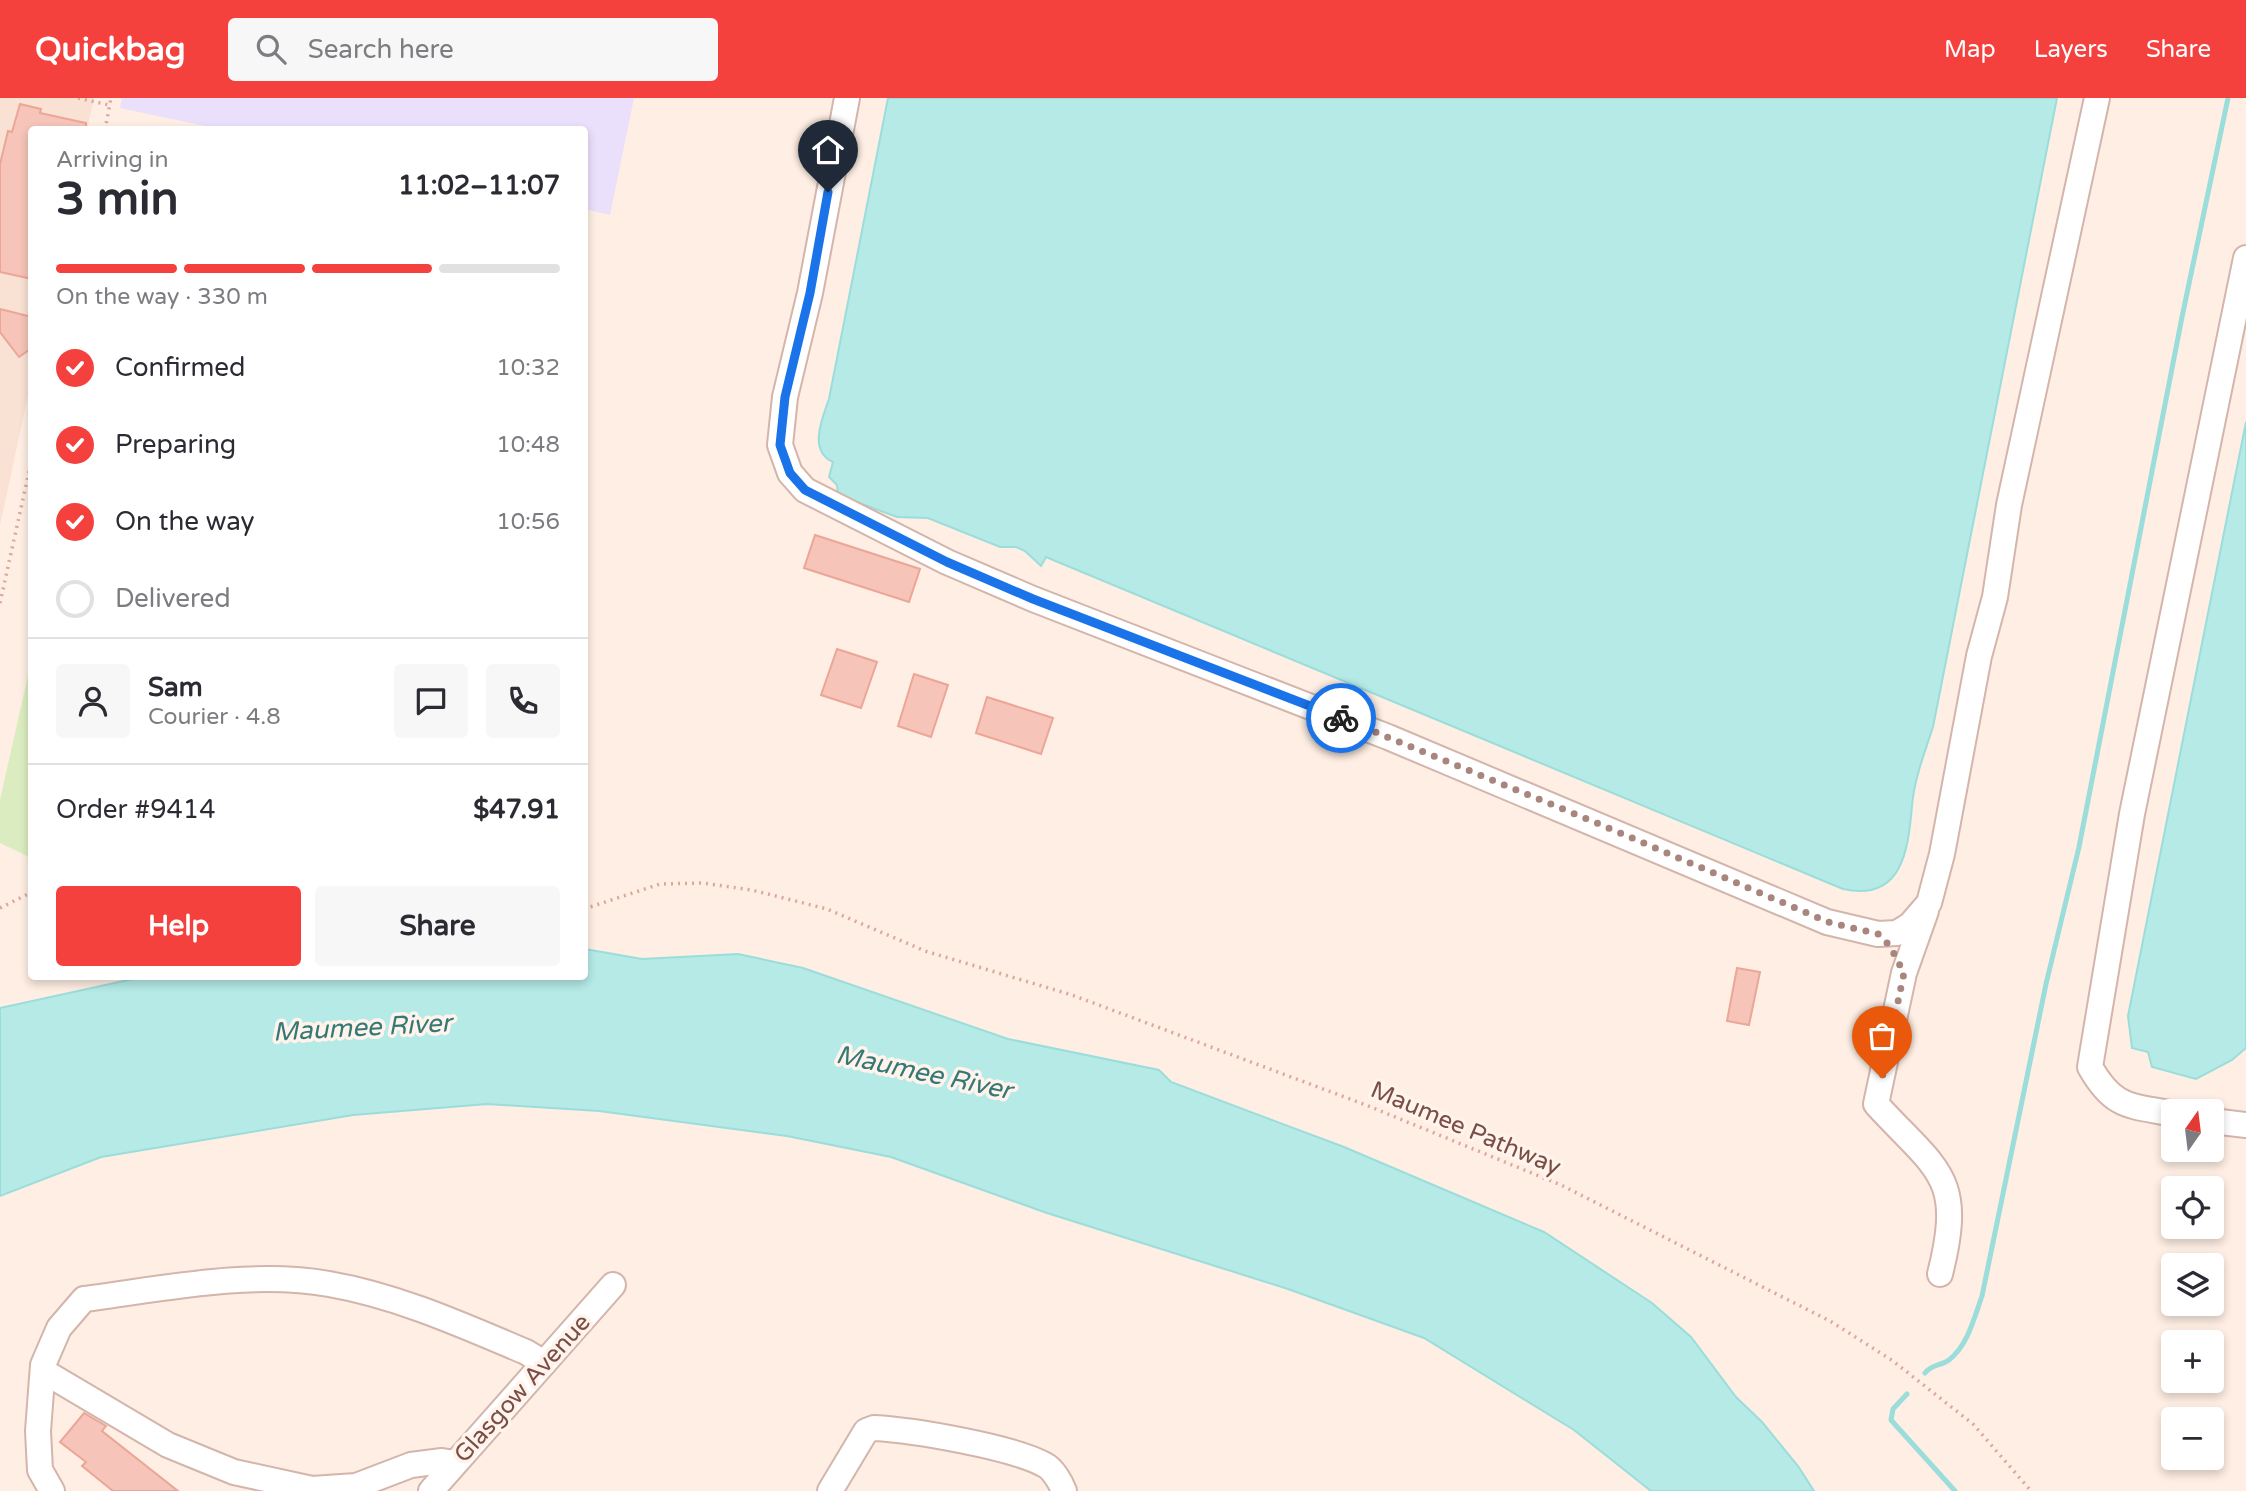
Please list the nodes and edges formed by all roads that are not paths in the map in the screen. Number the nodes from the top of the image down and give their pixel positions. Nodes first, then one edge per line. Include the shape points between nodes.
1 (847, 98) edge
2 (2096, 98) edge
3 (2246, 258) edge
4 (1929, 903) junction
5 (1878, 934) junction
6 (1904, 973) junction
7 (2161, 1111) edge
8 (2224, 1122) edge
9 (2246, 1125) edge
10 (1940, 1274) dead end
11 (614, 1285) dead end
12 (544, 1363) junction
13 (43, 1371) junction
14 (455, 1463) junction
15 (52, 1491) edge
16 (430, 1491) edge
17 (830, 1491) edge
18 (1064, 1491) edge

1 - 5 street via 785,397 780,445 790,473 805,490 947,562 1033,599 1388,737 1828,922
2 - 4 street
3 - 7 street via 2132,814 2090,1067 2103,1090 2121,1103
4 - 5 street via 1897,933
4 - 6 street
5 - 6 street
6 - 10 street via 1876,1104 1940,1174 1949,1196 1950,1219
8 - 9 street
11 - 12 street, Glasgow Avenue
12 - 13 street via 400,1300 327,1283 231,1281 84,1299 59,1328
12 - 14 street, Glasgow Avenue
13 - 14 street via 168,1445 234,1472 312,1489 356,1486 411,1465
13 - 15 street via 40,1470
14 - 16 street, Glasgow Avenue
17 - 18 street via 866,1431 874,1428 1021,1455 1048,1466

